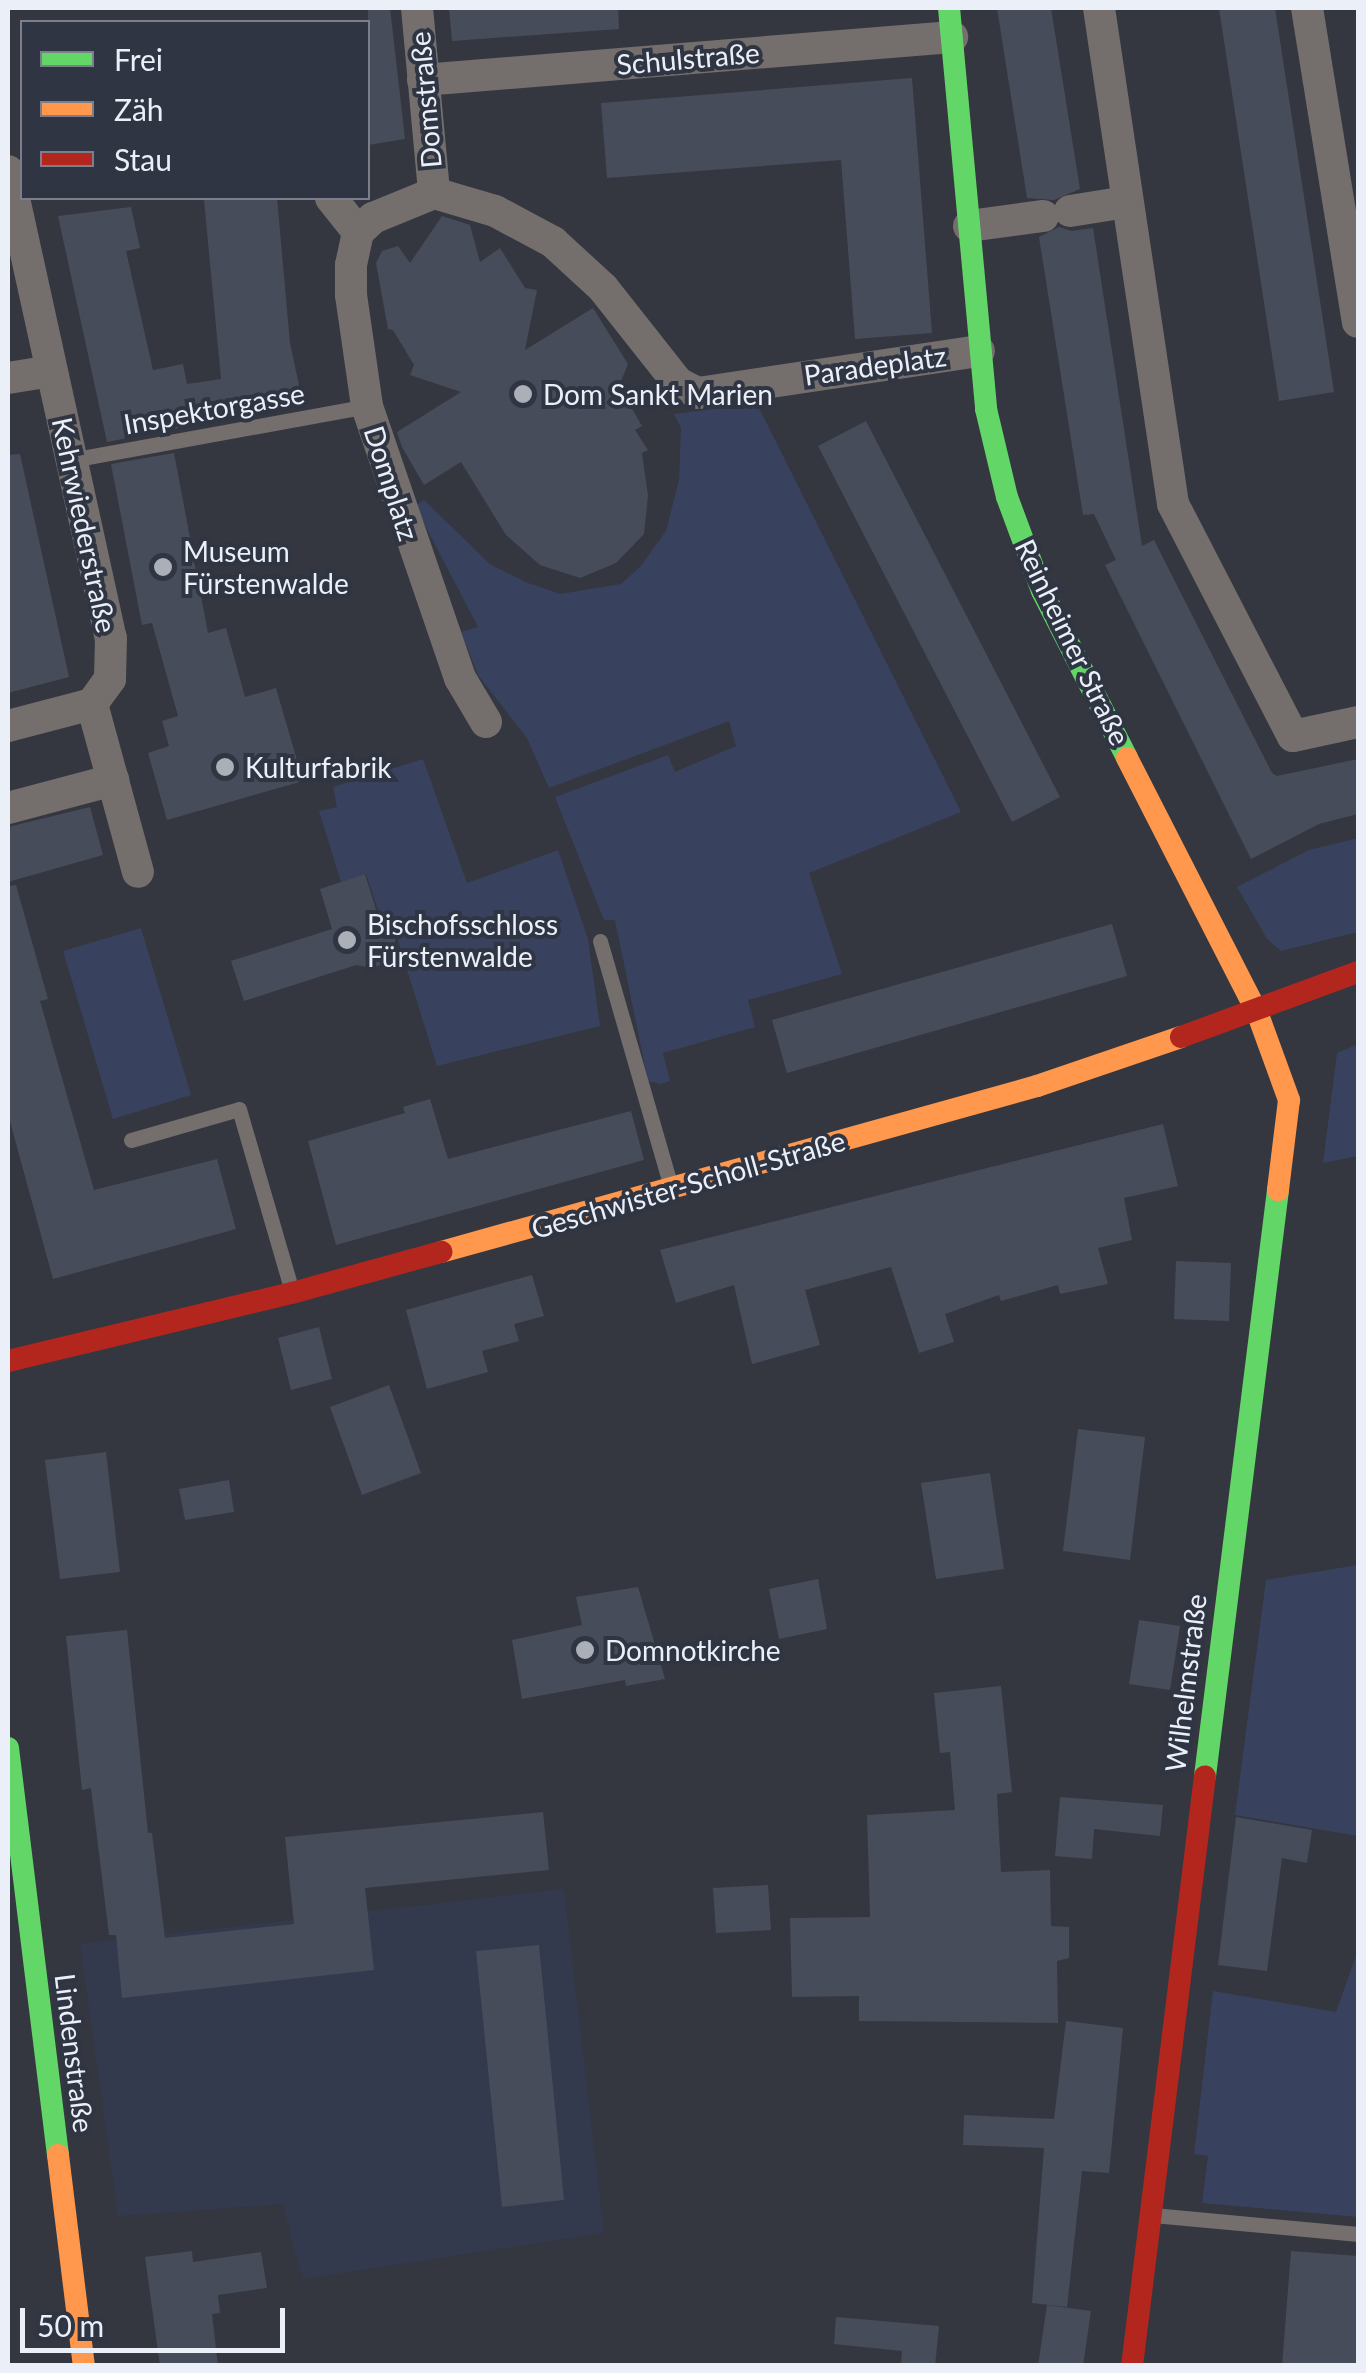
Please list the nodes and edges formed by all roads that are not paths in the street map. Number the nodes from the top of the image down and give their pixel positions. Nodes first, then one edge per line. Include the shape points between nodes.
1 (417, 8) edge
2 (1099, 8) edge
3 (1307, 8) edge
4 (951, 22) edge
5 (424, 80) junction
6 (15, 189) edge
7 (434, 193) junction
8 (333, 200) edge
9 (1126, 202) junction
10 (969, 226) junction
11 (358, 232) junction
12 (1358, 322) edge
13 (979, 351) junction
14 (51, 371) junction
15 (8, 378) edge
16 (367, 406) junction
17 (70, 460) junction
18 (92, 704) junction
19 (486, 722) dead end
20 (1358, 722) edge
21 (8, 726) edge
22 (113, 780) junction
23 (8, 808) edge
24 (138, 872) dead end
25 (600, 942) dead end
26 (1358, 972) edge
27 (1257, 1012) junction
28 (131, 1140) dead end
29 (671, 1190) junction
30 (292, 1293) junction
31 (8, 1361) edge
32 (8, 1748) edge
33 (1152, 2215) junction
34 (1358, 2234) edge
35 (84, 2366) edge
36 (1132, 2366) edge

1 - 5 street, Domstraße
2 - 9 street
3 - 12 street
4 - 5 street, Schulstraße
4 - 10 street, Reinheimer Straße
5 - 7 street, Domstraße
6 - 14 street, Kehrwiederstraße
7 - 11 street via 373,218
7 - 13 street, Paradeplatz via 495,211 553,242 603,288 678,383 698,393
8 - 11 street
9 - 10 street
9 - 20 street via 1173,504 1292,736
10 - 13 street, Reinheimer Straße
11 - 16 street, Domplatz via 351,294
13 - 27 street, Reinheimer Straße via 1006,497 1042,590
14 - 15 street
14 - 17 street, Kehrwiederstraße
16 - 17 lane, Inspektorgasse
16 - 19 street, Domplatz via 460,678
17 - 18 street, Kehrwiederstraße via 112,638 110,679
18 - 21 street
18 - 22 street
22 - 23 street
22 - 24 street
25 - 29 lane
26 - 27 street, Geschwister-Scholl-Straße
27 - 29 street, Geschwister-Scholl-Straße via 1036,1086
27 - 33 street, Wilhelmstraße via 1289,1100
28 - 30 lane via 239,1109
29 - 30 street, Geschwister-Scholl-Straße
30 - 31 street, Geschwister-Scholl-Straße
32 - 35 street, Lindenstraße
33 - 34 lane
33 - 36 street, Wilhelmstraße

